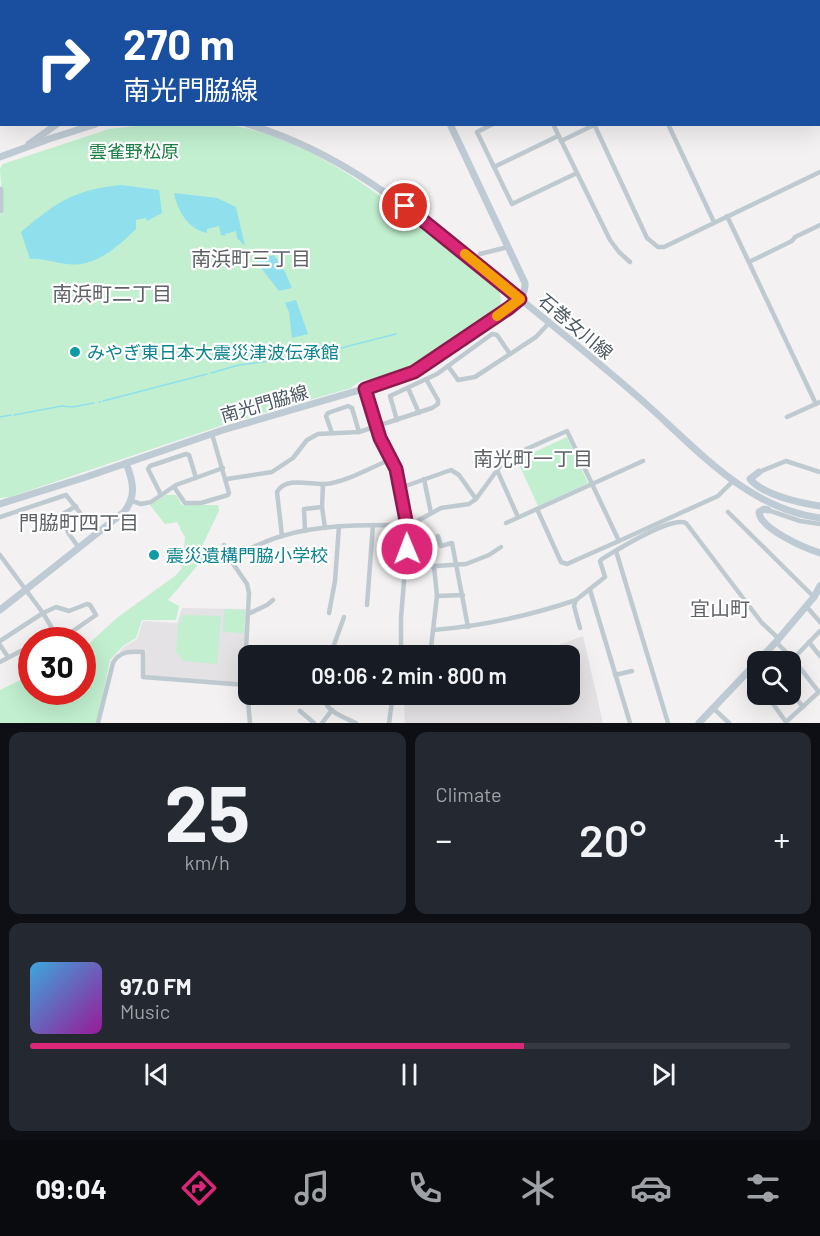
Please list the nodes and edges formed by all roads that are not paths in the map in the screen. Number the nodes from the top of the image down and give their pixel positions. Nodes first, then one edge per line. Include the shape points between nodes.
1 (54, 126) edge
2 (90, 126) edge
3 (253, 126) edge
4 (451, 126) edge
5 (489, 126) edge
6 (554, 126) edge
7 (591, 126) edge
8 (594, 126) edge
9 (669, 126) edge
10 (560, 138) junction
11 (24, 148) junction
12 (0, 158) edge
13 (494, 167) junction
14 (820, 172) edge
15 (577, 173) junction
16 (0, 190) edge
17 (0, 210) edge
18 (727, 216) junction
19 (714, 222) junction
20 (820, 225) edge
21 (508, 247) junction
22 (480, 254) dead end
23 (630, 262) dead end
24 (749, 262) junction
25 (520, 299) junction
26 (549, 323) junction
27 (510, 354) junction
28 (429, 363) junction
29 (448, 366) junction
30 (436, 374) junction
31 (426, 379) junction
32 (408, 388) junction
33 (365, 389) junction
34 (818, 403) edge
35 (419, 413) junction
36 (787, 417) dead end
37 (397, 420) junction
38 (377, 426) junction
39 (359, 432) junction
40 (332, 433) junction
41 (212, 434) junction
42 (392, 459) junction
43 (643, 461) dead end
44 (126, 463) junction
45 (223, 468) junction
46 (497, 470) junction
47 (759, 472) joint
48 (820, 472) edge
49 (196, 478) junction
50 (227, 479) junction
51 (424, 479) junction
52 (733, 481) junction
53 (323, 484) junction
54 (592, 484) junction
55 (174, 487) junction
56 (400, 488) junction
57 (160, 495) junction
58 (476, 499) junction
59 (132, 501) junction
60 (0, 504) edge
61 (76, 506) junction
62 (820, 506) edge
63 (322, 507) junction
64 (537, 509) junction
65 (768, 510) joint
66 (728, 512) dead end
67 (431, 513) junction
68 (0, 517) edge
69 (519, 517) junction
70 (820, 518) edge
71 (671, 521) junction
72 (506, 523) dead end
73 (820, 524) edge
74 (373, 525) junction
75 (339, 526) junction
76 (326, 528) junction
77 (408, 528) junction
78 (306, 531) junction
79 (97, 534) junction
80 (282, 536) junction
81 (438, 536) dead end
82 (619, 541) junction
83 (224, 545) dead end
84 (501, 547) dead end
85 (79, 548) junction
86 (616, 551) junction
87 (820, 554) edge
88 (0, 555) edge
89 (230, 558) junction
90 (2, 563) edge
91 (458, 565) junction
92 (434, 566) junction
93 (405, 568) junction
94 (820, 586) edge
95 (590, 590) junction
96 (26, 591) junction
97 (463, 595) junction
98 (437, 596) junction
99 (814, 597) junction
100 (273, 600) dead end
101 (576, 600) junction
102 (367, 605) dead end
103 (806, 606) junction
104 (0, 610) edge
105 (43, 613) junction
106 (329, 613) dead end
107 (248, 614) junction
108 (344, 617) dead end
109 (820, 622) edge
110 (50, 627) edge
111 (78, 627) edge
112 (468, 627) junction
113 (580, 628) dead end
114 (433, 630) junction
115 (820, 631) edge
116 (777, 640) junction
117 (809, 642) junction
118 (0, 643) edge
119 (247, 645) edge
120 (334, 645) edge
121 (401, 645) edge
122 (431, 645) edge
123 (785, 651) edge
124 (800, 651) edge
125 (18, 652) edge
126 (820, 656) edge
127 (8, 657) junction
128 (0, 662) edge
129 (801, 670) edge
130 (632, 671) dead end
131 (615, 675) junction
132 (238, 684) edge
133 (820, 691) edge
134 (248, 705) edge
135 (328, 705) edge
136 (391, 705) edge
137 (773, 705) edge
138 (801, 705) edge
139 (803, 707) junction
140 (713, 708) junction
141 (332, 710) junction
142 (300, 711) dead end
143 (785, 722) edge
144 (98, 723) edge
145 (250, 723) edge
146 (314, 723) edge
147 (322, 723) edge
148 (356, 723) edge
149 (389, 723) edge
150 (630, 723) edge
151 (668, 723) edge
152 (699, 723) edge
153 (729, 723) edge

1 - 11 street
2 - 11 street
3 - 25 street, 石巻女川線 via 299,142 369,180
4 - 21 street
5 - 13 street via 477,132
6 - 10 street
7 - 10 street
8 - 19 street via 653,244 664,247
9 - 19 street
10 - 13 street
10 - 15 street
11 - 12 street
13 - 15 street via 512,204
14 - 18 street
15 - 23 street via 610,240
16 - 17 street
18 - 19 street
18 - 24 street
20 - 24 street
21 - 22 street
21 - 25 street via 525,283
24 - 34 street
25 - 26 street, 石巻女川線
25 - 28 street, 南光門脇線
26 - 27 street
26 - 52 street, 石巻女川線
27 - 29 street via 467,379 458,380
27 - 29 street via 497,335 492,334
28 - 30 street
28 - 33 street, 南光門脇線 via 401,378
29 - 30 street
30 - 31 street
31 - 32 street
31 - 35 street via 438,404
32 - 35 street
32 - 37 street via 390,396
33 - 38 street
33 - 41 street, 南光門脇線
34 - 36 street
35 - 37 street
37 - 38 street
38 - 39 street
38 - 42 street
39 - 40 street
39 - 40 street via 348,406 326,416
40 - 50 street via 312,436 293,458 272,472
41 - 44 street, 南光門脇線
41 - 45 street
42 - 53 street
42 - 56 street
43 - 54 street
44 - 59 street via 133,487
44 - 60 street, 南光門脇線
45 - 49 street
45 - 50 street
46 - 54 street via 506,458 567,430
46 - 58 street
46 - 69 street
47 - 48 street via 786,461
47 - 62 street via 750,479 758,486
49 - 55 street
49 - 57 street via 186,454 150,466
50 - 55 street via 228,495 201,503 183,502
51 - 56 street
51 - 58 street via 451,470
51 - 67 street
52 - 70 street, 石巻女川線 via 775,505
52 - 71 street via 718,496
53 - 63 street
53 - 80 street via 289,483 278,489
54 - 64 street
54 - 82 street
55 - 57 street
56 - 77 street
57 - 59 street via 145,504
58 - 67 street via 465,506
59 - 79 street
61 - 68 street via 66,495
61 - 79 street
61 - 85 street via 62,518
63 - 76 street
63 - 78 street via 304,509
64 - 69 street
64 - 82 street via 561,562 567,564
65 - 73 street
65 - 87 street via 759,512 765,524
66 - 99 street
67 - 77 street
69 - 72 street
71 - 82 street
71 - 86 street
71 - 116 street via 686,523
74 - 75 street
74 - 77 street
74 - 102 street
75 - 76 street
75 - 106 street
76 - 78 street
77 - 93 street
78 - 80 street
79 - 85 street
80 - 89 street
81 - 91 street via 441,546 452,543
83 - 89 street
84 - 91 street via 478,560
85 - 96 street
86 - 95 street via 600,561 605,577
86 - 151 street
88 - 90 street
89 - 107 street via 247,584
90 - 96 street
91 - 92 street
91 - 97 street
92 - 93 street
92 - 98 street
93 - 121 street
94 - 99 street
95 - 101 street
95 - 131 street
96 - 104 street
96 - 105 street
97 - 98 street
97 - 112 street
98 - 114 street
99 - 103 street
100 - 107 street
101 - 112 street
101 - 113 street
103 - 109 street
103 - 116 street
105 - 110 street
105 - 111 street via 56,607 69,611 90,605 96,615
105 - 118 street
107 - 119 street
108 - 120 street
112 - 114 street
114 - 122 street
115 - 117 street
116 - 123 street
116 - 140 street
117 - 124 street
117 - 126 street
118 - 127 street
125 - 127 street
127 - 128 street
129 - 133 street
130 - 131 street
131 - 150 street
132 - 144 street via 143,677 143,652 122,654 113,663
133 - 139 street
134 - 145 street
135 - 141 street
136 - 149 street
137 - 143 street
138 - 139 street
139 - 143 street
140 - 152 street
140 - 153 street
141 - 147 street
141 - 148 street
142 - 146 street

